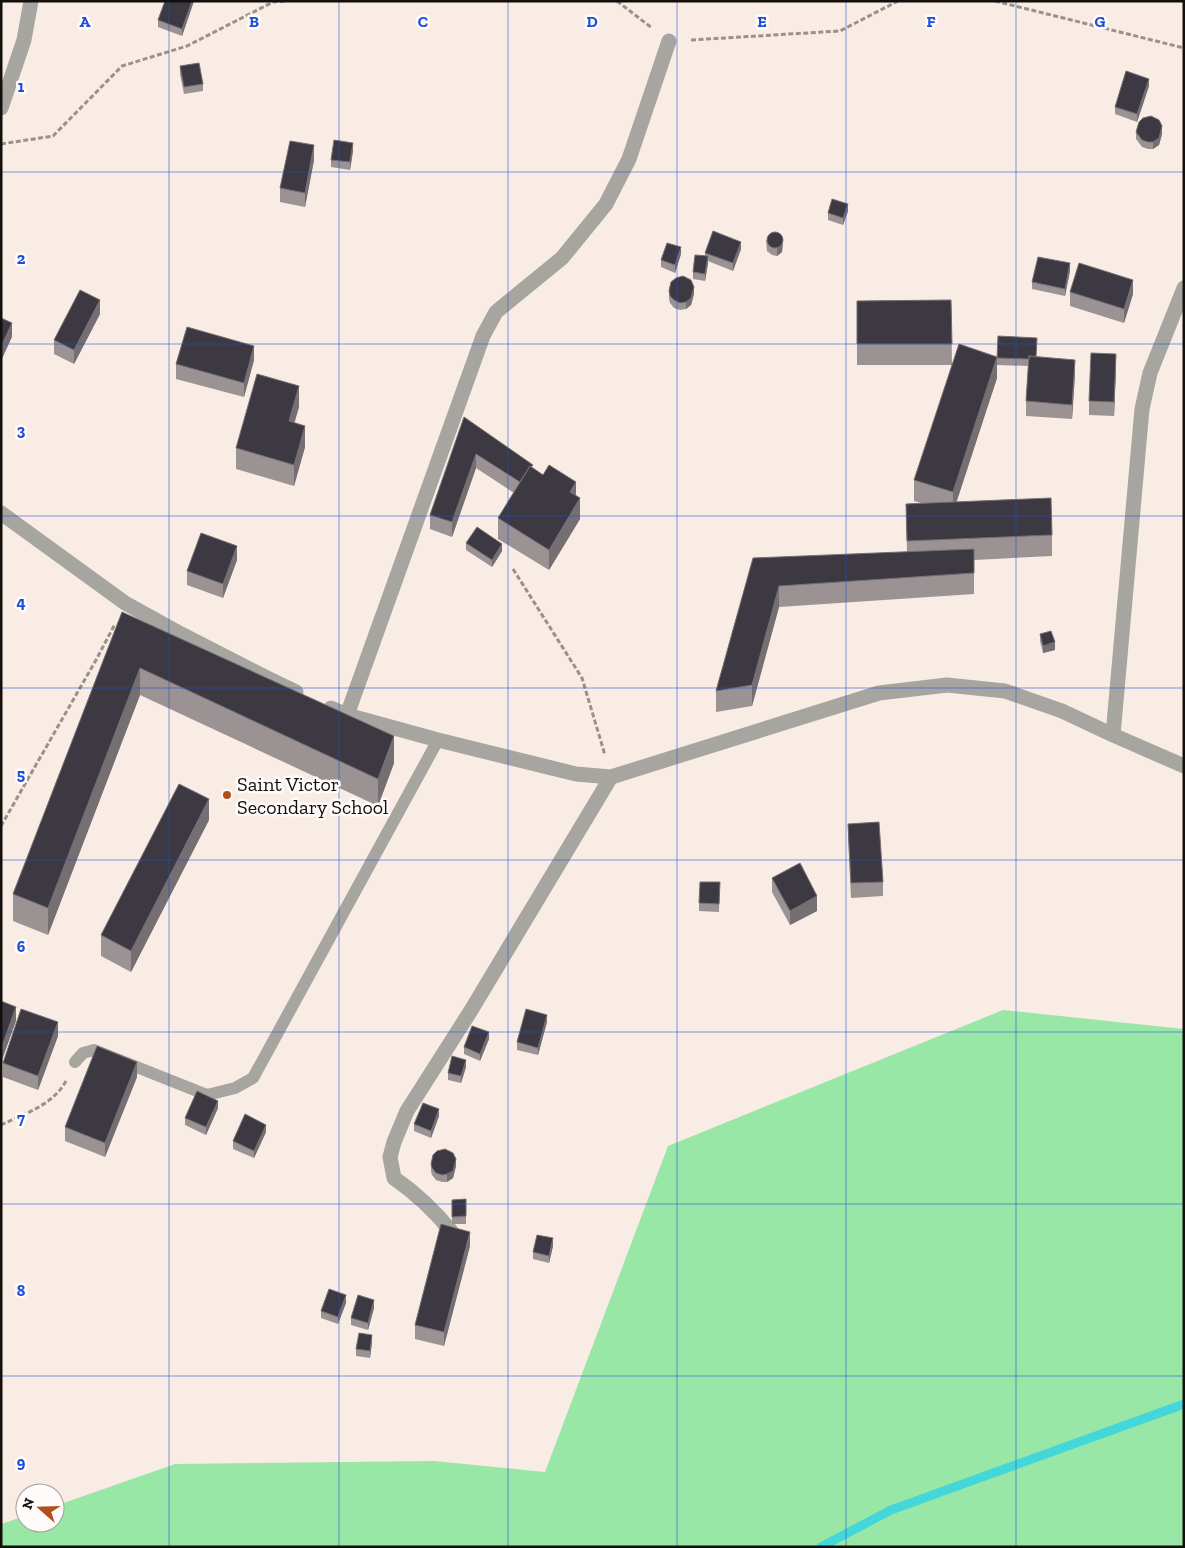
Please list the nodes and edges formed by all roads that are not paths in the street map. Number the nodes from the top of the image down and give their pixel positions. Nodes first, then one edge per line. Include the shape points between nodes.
1 (32, 1) edge
2 (669, 41) road end
3 (1, 108) edge
4 (1184, 288) edge
5 (1, 513) edge
6 (306, 696) edge
7 (322, 704) edge
8 (346, 715) junction
9 (1113, 736) junction
10 (438, 740) junction
11 (1184, 766) edge
12 (611, 777) junction
13 (75, 1062) road end
14 (451, 1231) edge

1 - 3 street via 24,40
2 - 8 street via 629,159 606,204 562,258 496,312 483,336
4 - 9 street via 1150,373 1142,408
5 - 6 street via 125,603 265,678
7 - 8 street
8 - 10 street
9 - 11 street
9 - 12 street via 1062,711 1005,691 947,685 879,693
10 - 12 street via 576,774
10 - 13 lane via 253,1078 235,1088 207,1094 94,1050 83,1053
12 - 14 street via 407,1111 394,1142 390,1157 394,1178 434,1209

